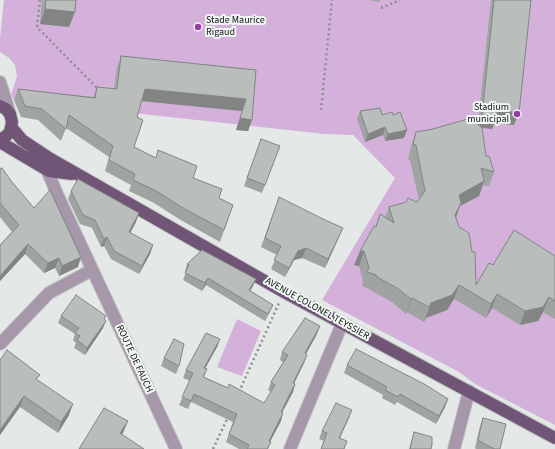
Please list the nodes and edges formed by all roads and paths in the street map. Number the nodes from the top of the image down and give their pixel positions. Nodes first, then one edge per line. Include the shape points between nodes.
1 (40, 0) edge
2 (332, 0) edge
3 (400, 0) edge
4 (381, 8) dead end
5 (0, 82) edge
6 (99, 90) edge
7 (0, 106) edge
8 (321, 110) dead end
9 (10, 114) junction
10 (11, 127) junction
11 (0, 141) edge
12 (47, 170) junction
13 (81, 176) junction
14 (92, 270) junction
15 (284, 292) junction
16 (342, 324) junction
17 (0, 344) edge
18 (469, 391) junction
19 (236, 399) edge
20 (230, 413) edge
21 (555, 438) edge
22 (176, 449) edge
23 (213, 449) edge
24 (290, 449) edge
25 (454, 449) edge

1 - 6 path via 37,27
2 - 8 path
3 - 4 path
5 - 9 street
7 - 9 main road
9 - 10 main road
10 - 11 main road
10 - 13 main road, AVENUE COLONEL TEYSSIER via 22,140
11 - 12 main road, AVENUE COLONEL TEYSSIER
12 - 13 main road, AVENUE COLONEL TEYSSIER
12 - 14 street, ROUTE DE FAUCH
13 - 15 main road, AVENUE COLONEL TEYSSIER
14 - 17 street via 49,293
14 - 22 street, ROUTE DE FAUCH
15 - 16 main road, AVENUE COLONEL TEYSSIER
15 - 19 path
16 - 18 main road, AVENUE COLONEL TEYSSIER
16 - 24 street
18 - 21 main road, AVENUE COLONEL TEYSSIER
18 - 25 street
20 - 23 path

